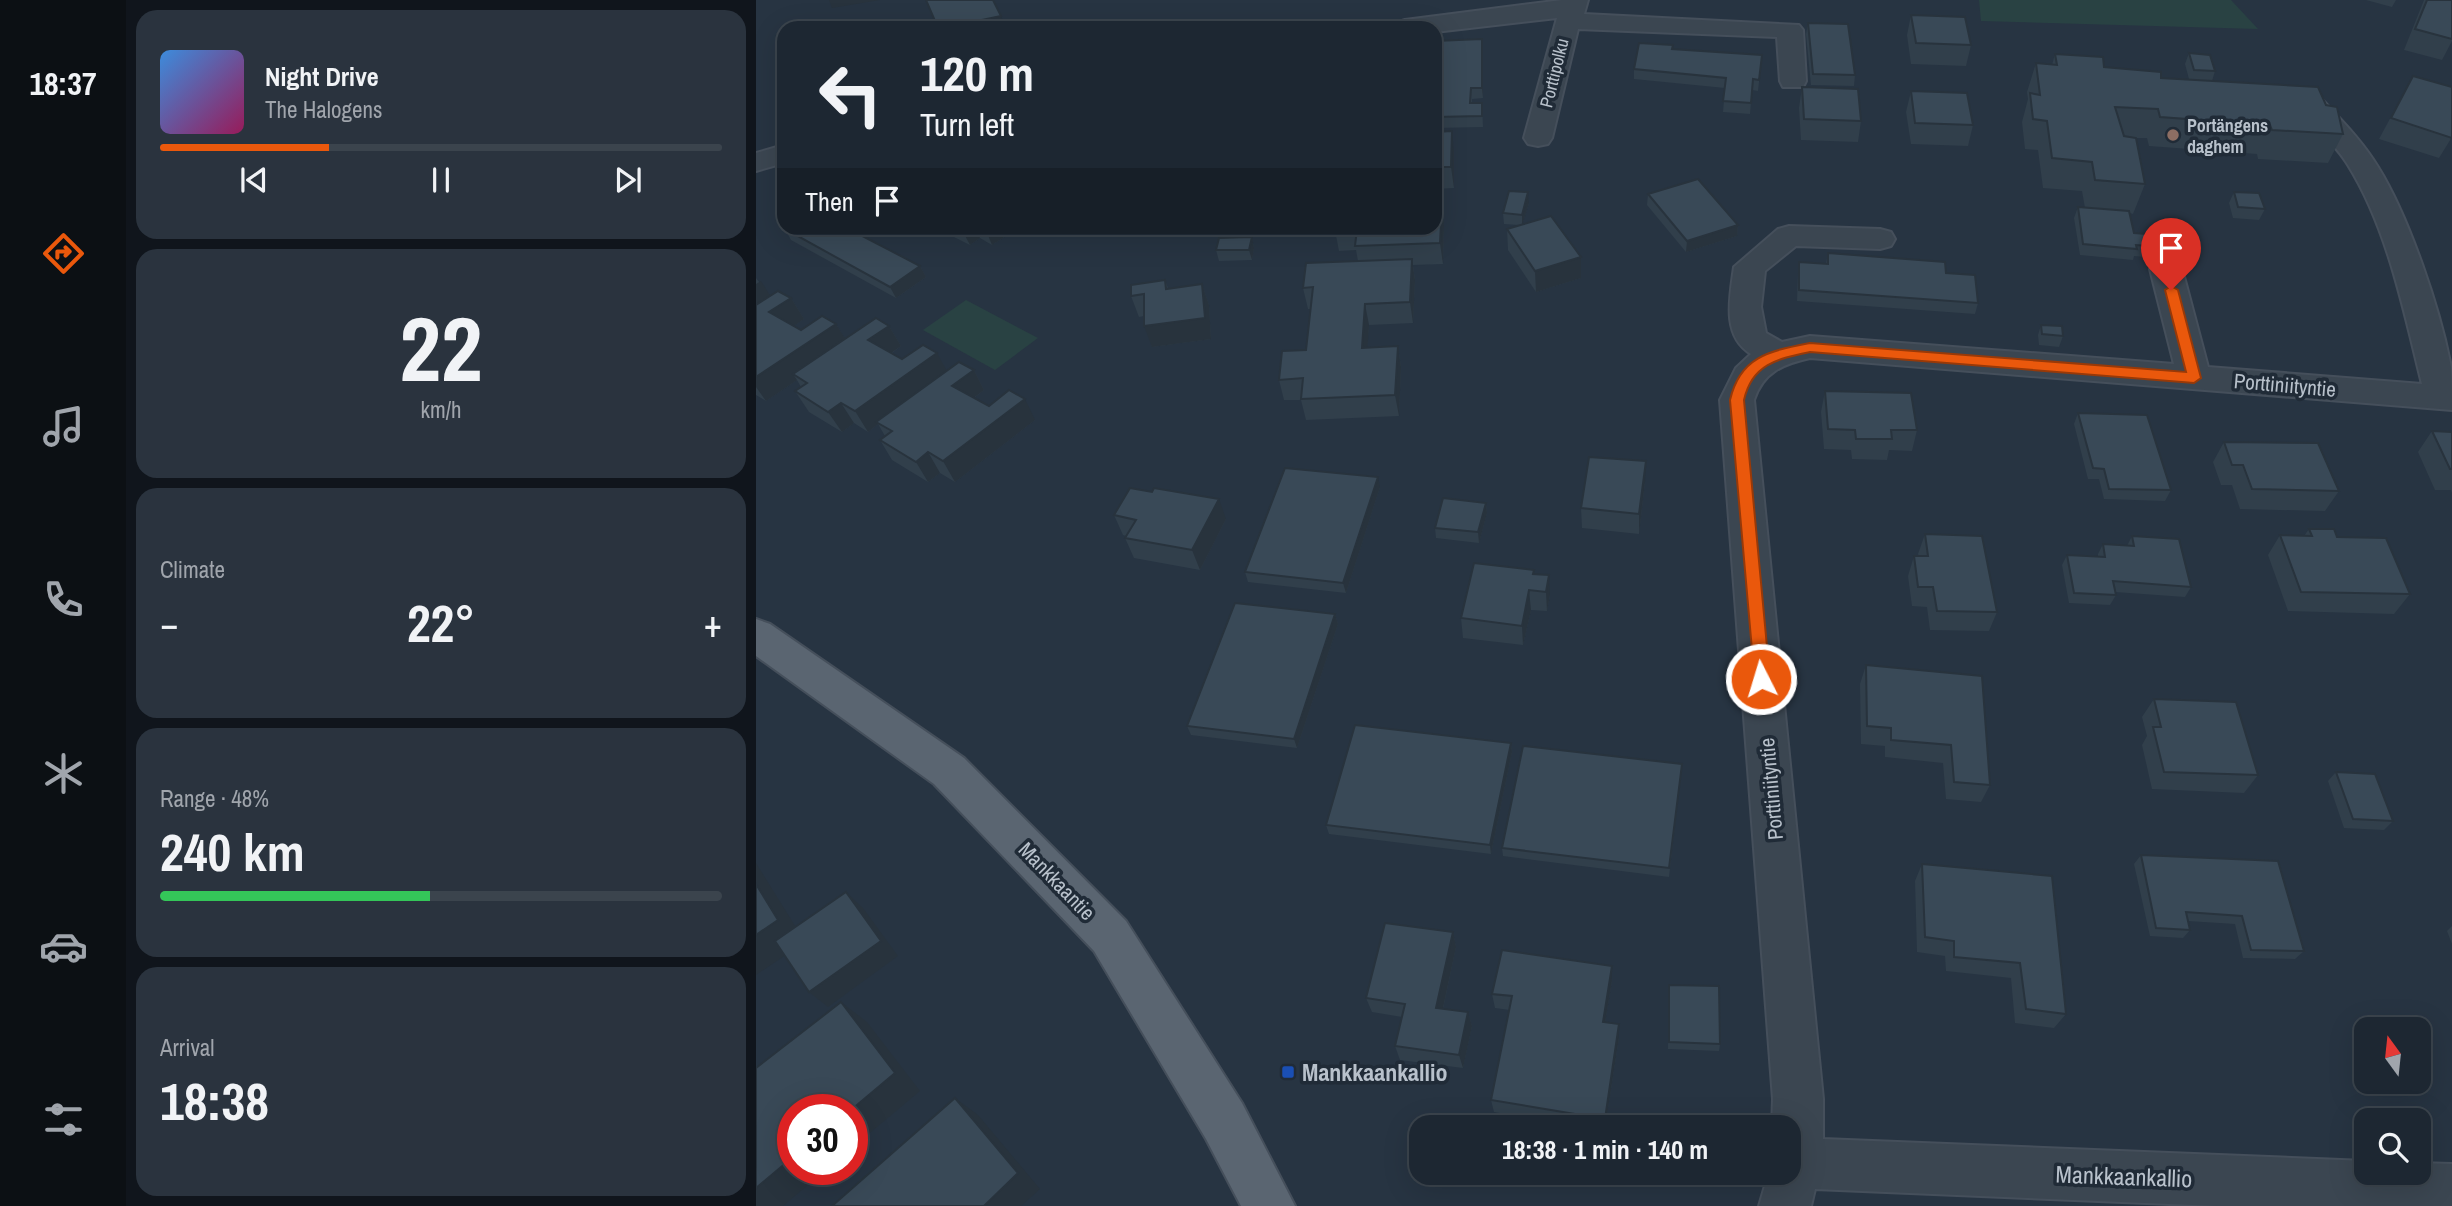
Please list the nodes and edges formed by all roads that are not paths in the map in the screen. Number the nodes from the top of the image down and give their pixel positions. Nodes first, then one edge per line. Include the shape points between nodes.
1 (1572, 10) edge
2 (1442, 24) edge
3 (1793, 81) dead end
4 (2281, 86) edge
5 (1538, 138) dead end
6 (777, 156) edge
7 (756, 162) edge
8 (1880, 239) dead end
9 (2166, 269) dead end
10 (1777, 354) junction
11 (2194, 378) junction
12 (2447, 398) edge
13 (756, 635) edge
14 (1797, 1115) edge
15 (1801, 1184) edge
16 (2452, 1190) edge
17 (1269, 1206) edge

1 - 2 street
1 - 3 street via 1790,30
1 - 5 street, Porttipolku
4 - 12 street via 2295,87 2347,142 2370,177 2414,288
6 - 7 street
8 - 10 street via 1789,236 1750,267 1745,307 1751,339
9 - 11 street
10 - 11 street, Porttiniityntie via 1810,347
10 - 14 street, Porttiniityntie via 1742,380 1737,400
11 - 12 street, Porttiniityntie
13 - 17 main road, Mankkaantie via 950,771 1110,936 1224,1121
15 - 16 street, Mankkaankallio

